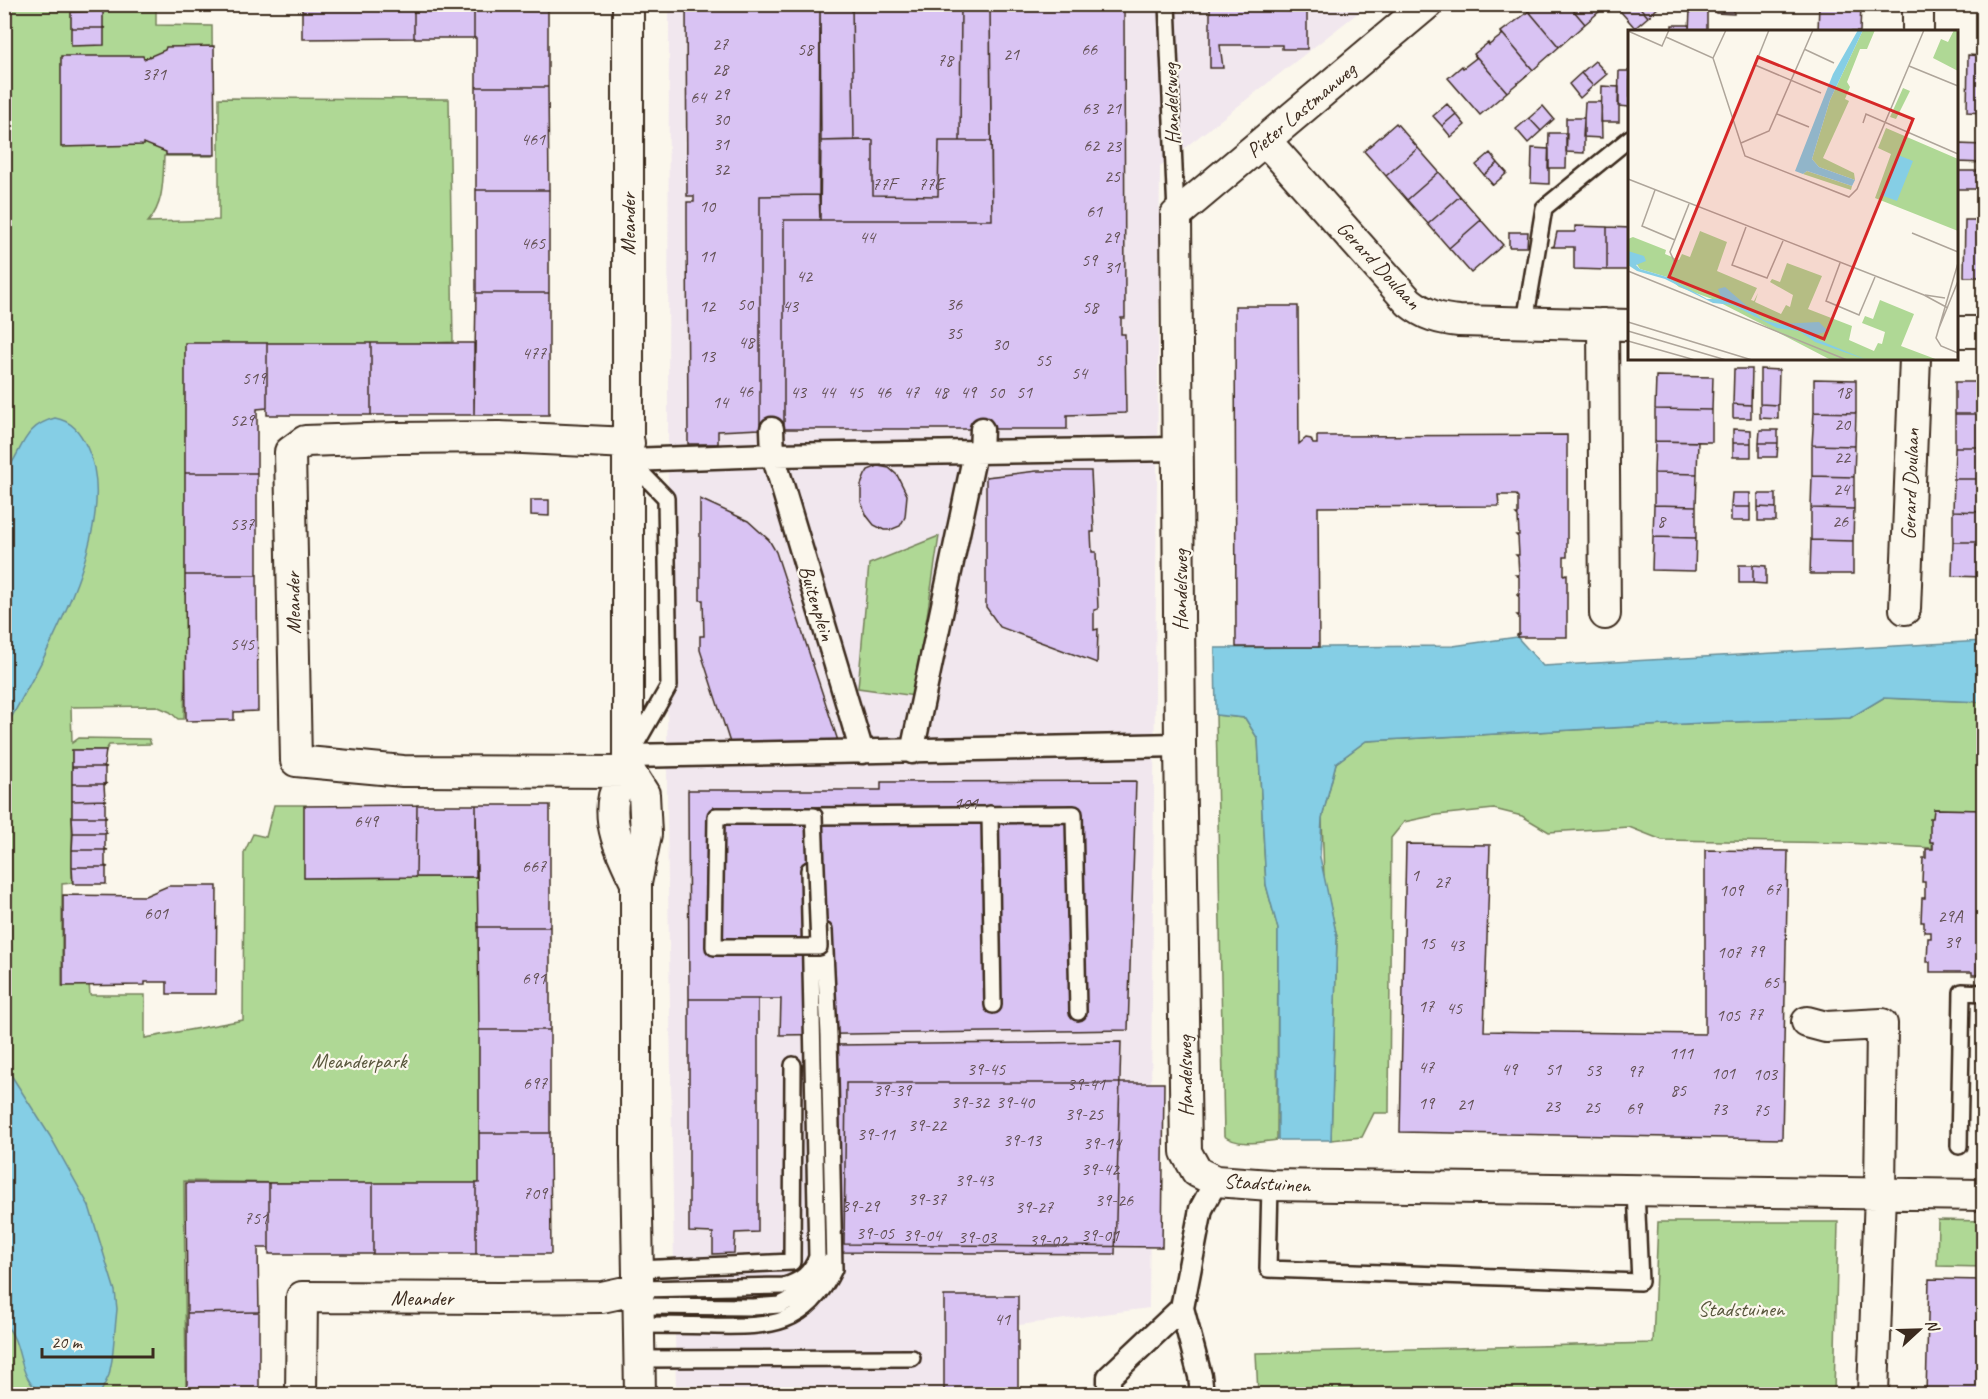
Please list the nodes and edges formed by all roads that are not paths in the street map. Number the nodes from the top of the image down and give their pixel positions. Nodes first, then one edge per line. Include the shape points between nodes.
1 (628, 4) edge
2 (1167, 4) edge
3 (1426, 4) edge
4 (1918, 4) edge
5 (1918, 30) edge
6 (1628, 139) edge
7 (1266, 140) junction
8 (1176, 215) junction
9 (1525, 322) junction
10 (1616, 325) edge
11 (1958, 332) edge
12 (1983, 332) edge
13 (1915, 360) edge
14 (771, 429) dead end
15 (981, 429) dead end
16 (1179, 449) junction
17 (629, 452) junction
18 (978, 453) junction
19 (773, 455) junction
20 (1905, 609) dead end
21 (1605, 614) dead end
22 (1180, 745) junction
23 (862, 752) junction
24 (912, 752) junction
25 (629, 764) junction
26 (990, 814) junction
27 (814, 816) junction
28 (819, 946) junction
29 (1983, 993) edge
30 (993, 1005) dead end
31 (1078, 1012) dead end
32 (1807, 1022) dead end
33 (793, 1065) dead end
34 (824, 1096) dead end
35 (1959, 1146) dead end
36 (1206, 1177) junction
37 (1270, 1185) junction
38 (1636, 1190) junction
39 (1880, 1193) junction
40 (1983, 1195) edge
41 (639, 1297) junction
42 (1182, 1308) junction
43 (912, 1358) dead end
44 (640, 1359) junction
45 (301, 1395) edge
46 (640, 1395) edge
47 (1109, 1395) edge
48 (1202, 1395) edge
49 (1873, 1395) edge

1 - 17 street, Meander
2 - 8 lane, Handelsweg
3 - 7 street, Pieter Lastmanweg
4 - 5 street
6 - 9 lane via 1544,208
7 - 8 street, Pieter Lastmanweg
7 - 9 street, Gerard Doulaan via 1420,311 1446,320
8 - 16 street, Handelsweg
9 - 10 street, Gerard Doulaan
10 - 21 street, Gerard Doulaan
11 - 12 street
13 - 20 street, Gerard Doulaan
14 - 19 street, Buitenplein
15 - 18 street
16 - 18 street
16 - 22 street, Handelsweg
17 - 19 street
17 - 25 street, Meander
17 - 25 lane via 666,498 669,686
17 - 25 street, Meander via 499,437 305,441 290,452 296,761 403,771
18 - 19 street
18 - 24 street
19 - 23 street, Buitenplein
22 - 24 street
22 - 36 street, Handelsweg via 1186,1152
23 - 24 street
23 - 25 street
25 - 41 street via 614,795 613,815 615,835 636,884
26 - 27 lane
26 - 30 lane
26 - 31 lane via 1074,813
27 - 28 lane, bridge
27 - 28 lane, bridge via 716,816 714,947
28 - 34 lane
29 - 35 lane via 1962,992
32 - 39 street via 1826,1027 1882,1024
33 - 41 lane via 792,1262
36 - 37 street, Stadstuinen
36 - 42 street
37 - 38 street, Stadstuinen
37 - 38 lane via 1268,1269 1640,1282
38 - 39 street, Stadstuinen
39 - 40 street, Stadstuinen
39 - 49 street
41 - 41 lane via 752,1327 773,1324 788,1319 815,1300 834,1269 821,870 809,870 817,1257 807,1274 784,1286
41 - 44 street
41 - 45 street, Meander via 302,1297
42 - 47 street via 1109,1377
42 - 48 street
43 - 44 lane
44 - 46 street

